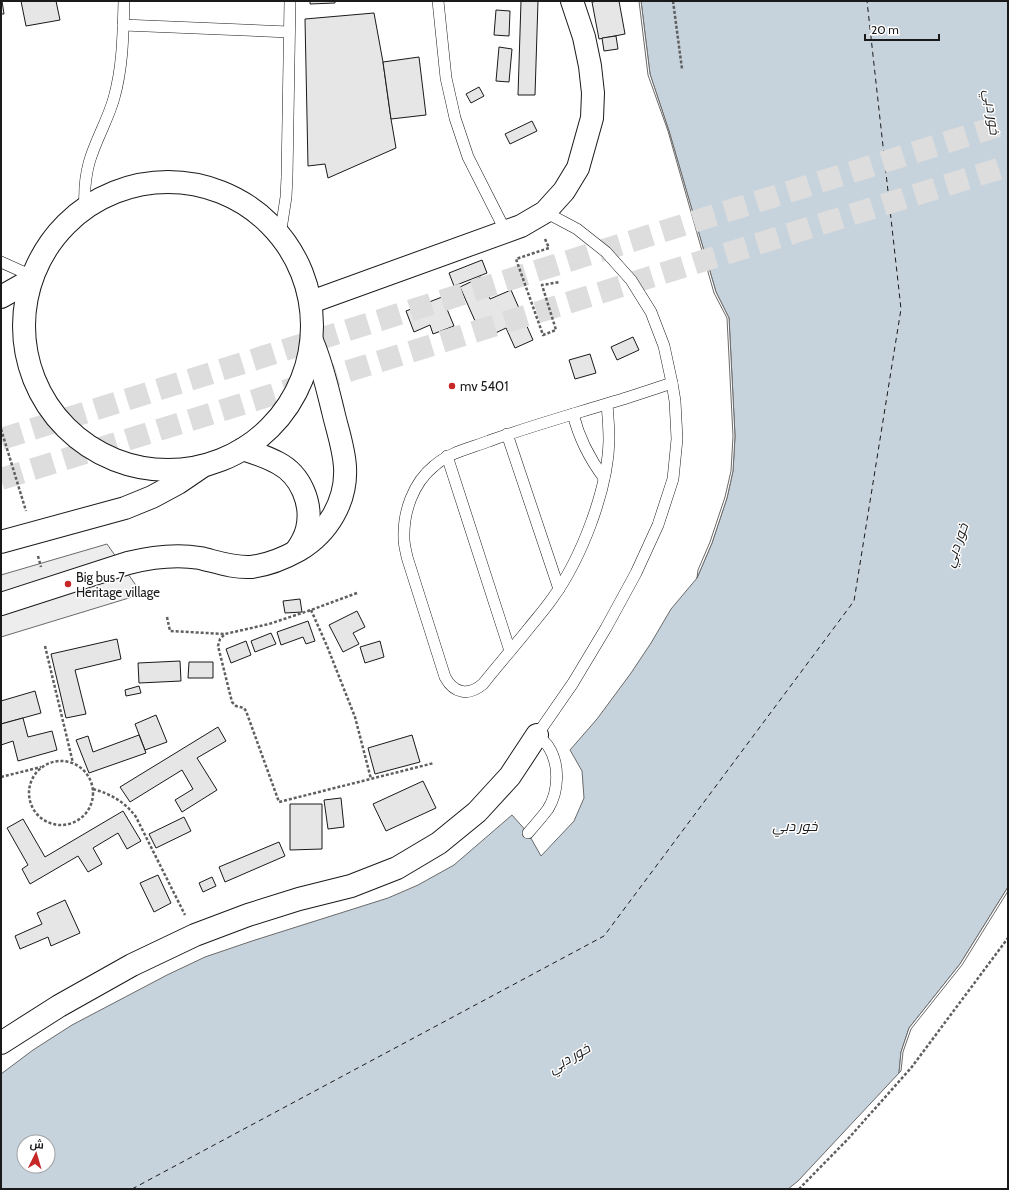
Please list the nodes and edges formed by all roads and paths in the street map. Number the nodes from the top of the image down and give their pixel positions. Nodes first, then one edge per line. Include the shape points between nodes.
1 (124, 1) edge
2 (290, 1) edge
3 (438, 1) edge
4 (572, 1) edge
5 (673, 1) edge
6 (123, 25) junction
7 (289, 32) junction
8 (682, 69) dead end
9 (85, 208) junction
10 (540, 215) junction
11 (506, 232) junction
12 (280, 236) junction
13 (1, 262) edge
14 (32, 278) junction
15 (560, 282) dead end
16 (1, 297) edge
17 (311, 302) junction
18 (312, 341) junction
19 (672, 383) junction
20 (607, 404) junction
21 (573, 414) junction
22 (507, 434) junction
23 (244, 449) junction
24 (447, 456) junction
25 (203, 466) junction
26 (604, 478) junction
27 (1, 542) edge
28 (296, 552) junction
29 (559, 589) junction
30 (358, 593) dead end
31 (1, 604) edge
32 (311, 610) junction
33 (167, 617) dead end
34 (226, 634) junction
35 (45, 646) dead end
36 (510, 651) junction
37 (537, 735) junction
38 (434, 762) dead end
39 (73, 763) junction
40 (41, 767) junction
41 (1, 778) edge
42 (371, 779) junction
43 (93, 789) junction
44 (528, 833) dead end
45 (195, 935) junction
46 (1008, 938) edge
47 (1, 1043) edge
48 (799, 1189) edge

1 - 6 lane
2 - 7 lane
3 - 11 lane via 446,78 455,118 468,157
4 - 10 main road via 590,66 592,118 578,168 564,192
5 - 8 path
6 - 7 lane
6 - 9 lane via 119,76 89,162 84,193
7 - 12 lane via 287,177
9 - 12 main road via 103,197 145,184 188,184 209,188 236,200 265,220
9 - 14 main road via 53,238 41,256
10 - 11 main road
10 - 15 path via 549,248 516,259 543,335 556,330 542,285
10 - 19 lane via 577,229 606,252 631,280 651,312 664,346
11 - 17 main road
12 - 17 main road via 303,274
13 - 14 lane
14 - 16 main road
14 - 25 main road via 25,301 24,345 37,387 61,424 78,439 116,461 159,470
17 - 18 main road
18 - 23 main road via 301,384 291,403 262,436
18 - 28 main road via 325,377 344,456 345,479 340,501 330,522 315,539
19 - 20 lane
19 - 37 lane via 677,439 673,479 658,525 606,628 573,683
20 - 21 lane
20 - 26 lane via 609,441
21 - 22 lane
21 - 26 lane via 584,447
22 - 24 lane
22 - 29 lane
23 - 25 main road
23 - 28 main road via 279,463 298,480 308,504 309,517 303,541
24 - 36 lane
24 - 36 lane via 434,466 414,492 407,507 404,540 448,684 461,692 477,690
25 - 27 main road via 178,483 125,508
26 - 29 lane via 586,535
28 - 31 main road via 281,560 250,567 182,556 146,558
29 - 36 lane
30 - 32 path
32 - 34 path via 269,624
32 - 42 path via 355,717
33 - 34 path via 170,631
34 - 42 path via 220,639 218,646 232,702 246,711 279,802
35 - 39 path
37 - 44 lane via 548,746 557,777 555,793 548,808
37 - 45 main road via 510,776 477,812 439,843 397,868 351,886 248,915
38 - 42 path
39 - 40 path via 62,760
39 - 43 path via 83,769 90,778
40 - 41 path
40 - 43 path via 29,785 28,796 32,807 48,822 59,825 80,818 88,810
43 - 45 path via 113,796 136,817
45 - 47 main road via 132,965 59,1006
46 - 48 path via 911,1068

